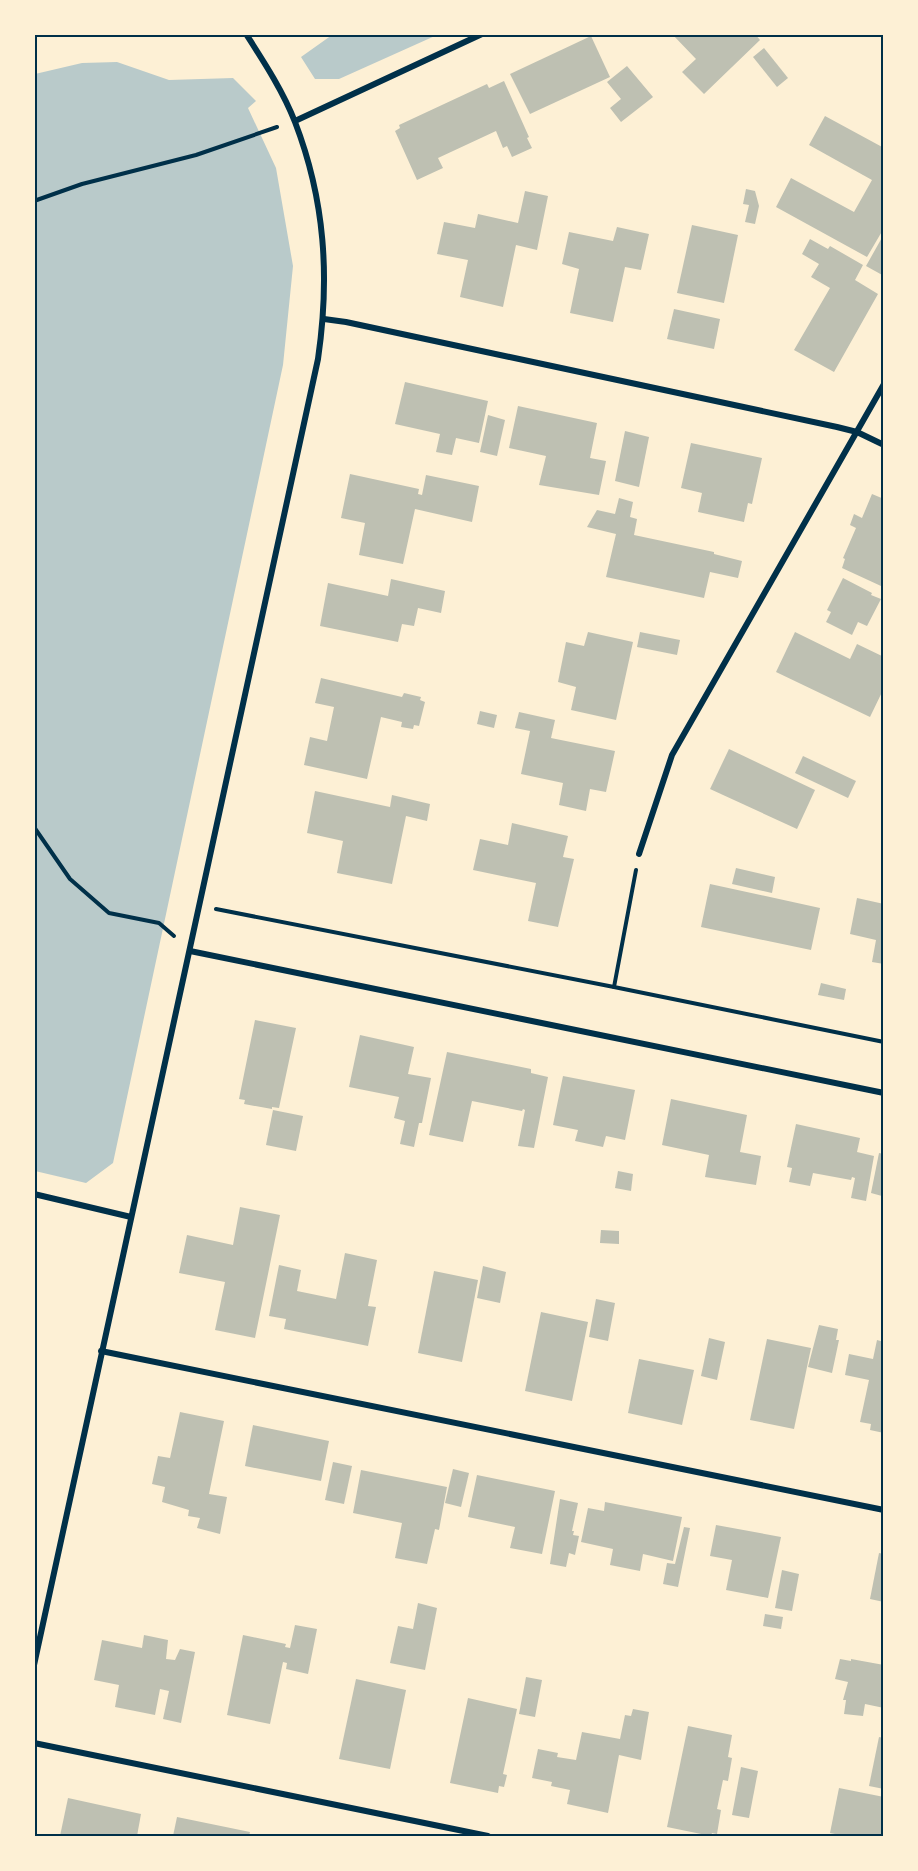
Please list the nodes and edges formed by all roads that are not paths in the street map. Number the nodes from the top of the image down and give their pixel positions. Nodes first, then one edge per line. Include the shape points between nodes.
1 (246, 34) edge
2 (482, 34) edge
3 (295, 121) junction
4 (324, 319) junction
5 (884, 384) edge
6 (857, 432) junction
7 (884, 445) edge
8 (639, 854) road end
9 (190, 951) junction
10 (884, 1093) edge
11 (34, 1194) edge
12 (130, 1217) junction
13 (101, 1351) junction
14 (884, 1510) edge
15 (34, 1665) edge
16 (34, 1743) edge
17 (488, 1836) edge

1 - 3 street
2 - 3 street
3 - 4 street via 315,189 324,241
4 - 6 street
4 - 9 street
5 - 6 street
6 - 7 street
6 - 8 street via 672,755
9 - 10 street
9 - 12 street
11 - 12 street
12 - 13 street
13 - 14 street
13 - 15 street
16 - 17 street

